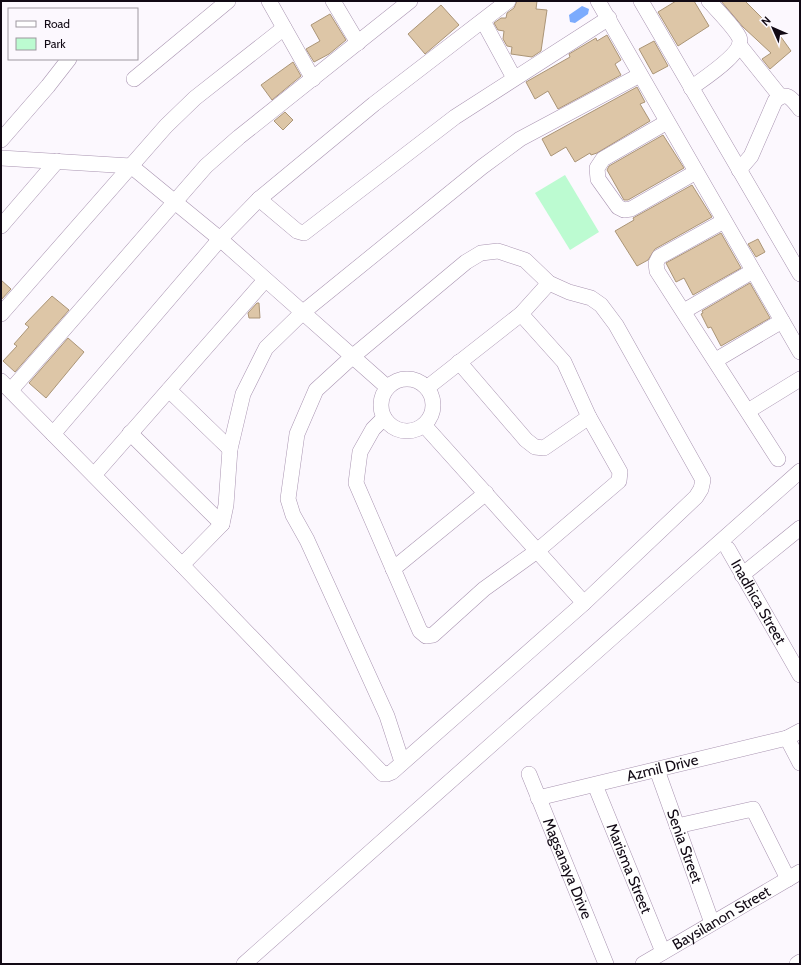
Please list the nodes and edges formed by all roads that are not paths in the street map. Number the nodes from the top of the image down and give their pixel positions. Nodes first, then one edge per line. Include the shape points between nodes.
1 (228, 1) edge
2 (269, 1) edge
3 (333, 1) edge
4 (508, 1) edge
5 (598, 1) edge
6 (641, 1) edge
7 (709, 1) edge
8 (405, 3) edge
9 (213, 6) edge
10 (609, 18) junction
11 (483, 21) junction
12 (284, 28) junction
13 (358, 43) junction
14 (740, 46) junction
15 (68, 60) edge
16 (640, 75) junction
17 (514, 78) junction
18 (134, 79) dead end
19 (313, 79) junction
20 (691, 88) junction
21 (780, 96) junction
22 (800, 109) edge
23 (667, 122) junction
24 (1, 140) edge
25 (1, 158) edge
26 (57, 161) junction
27 (130, 166) junction
28 (739, 170) junction
29 (696, 172) junction
30 (259, 199) junction
31 (175, 201) junction
32 (724, 221) junction
33 (1, 226) edge
34 (220, 238) junction
35 (753, 271) junction
36 (800, 274) edge
37 (265, 280) junction
38 (549, 282) junction
39 (684, 312) junction
40 (302, 313) junction
41 (1, 314) edge
42 (522, 314) junction
43 (782, 321) junction
44 (796, 334) edge
45 (800, 352) edge
46 (352, 357) junction
47 (716, 360) junction
48 (459, 362) junction
49 (800, 379) edge
50 (6, 385) edge
51 (387, 387) junction
52 (428, 387) junction
53 (169, 390) junction
54 (748, 411) junction
55 (589, 417) junction
56 (384, 418) junction
57 (424, 425) junction
58 (130, 433) junction
59 (53, 434) junction
60 (230, 449) junction
61 (778, 459) dead end
62 (800, 471) edge
63 (94, 475) junction
64 (486, 493) junction
65 (222, 524) junction
66 (800, 528) edge
67 (728, 549) dead end
68 (537, 551) junction
69 (182, 565) junction
70 (393, 569) junction
71 (742, 575) junction
72 (584, 603) junction
73 (795, 656) edge
74 (800, 675) edge
75 (794, 734) edge
76 (402, 762) junction
77 (800, 763) edge
78 (656, 770) junction
79 (529, 774) dead end
80 (595, 785) junction
81 (538, 798) junction
82 (677, 826) junction
83 (794, 876) edge
84 (712, 923) junction
85 (663, 952) junction
86 (800, 962) edge
87 (244, 964) edge
88 (606, 964) edge
89 (643, 964) edge
90 (796, 964) edge

1 - 9 street
2 - 12 street
3 - 13 street
4 - 11 street
5 - 10 street
6 - 20 street
7 - 14 street via 739,37
8 - 13 street
9 - 18 street
10 - 16 street
10 - 17 street
11 - 17 street
11 - 30 street via 374,104
12 - 19 street
12 - 27 street via 195,98
13 - 19 street
14 - 20 street via 735,54
14 - 21 street
15 - 24 street
16 - 23 street
16 - 40 street via 520,139
17 - 30 street via 455,117 304,233 297,231
19 - 31 street via 222,151
20 - 28 street
21 - 22 street via 790,98
21 - 28 street via 775,101 751,156
23 - 29 street
23 - 29 street via 602,158 597,168 598,179 618,207 624,210 631,209
25 - 26 street
26 - 27 street
26 - 33 street
27 - 31 street
27 - 41 street
28 - 36 street
29 - 32 street
30 - 34 street
31 - 34 street
31 - 50 street
32 - 35 street
32 - 39 street via 659,257 656,263 657,271
34 - 37 street
34 - 59 street
35 - 39 street
35 - 43 street
37 - 40 street
37 - 53 street
38 - 42 street
38 - 46 street via 526,260 498,251 481,253 466,262
38 - 72 street via 569,292 591,298 601,305 616,325 703,480 696,497
39 - 47 street
40 - 46 street
40 - 60 street via 266,348 243,394
42 - 48 street
42 - 55 street via 564,362
43 - 44 street
43 - 47 street
44 - 45 street
46 - 51 street
46 - 76 street via 316,390 297,434 288,499 293,515 307,540 386,716
47 - 54 street
48 - 52 street
48 - 55 street via 526,440 535,447 544,448
49 - 54 street
50 - 59 street
51 - 52 street via 400,379 415,379
51 - 56 street via 380,402
52 - 57 street via 434,400 432,414
53 - 58 street
53 - 60 street
54 - 61 street
55 - 68 street via 620,472 619,481
56 - 57 street via 392,427 402,431 414,431
56 - 70 street via 360,452 356,483
57 - 64 street
58 - 63 street
58 - 65 street
59 - 63 street
60 - 65 street
62 - 87 street
63 - 69 street
64 - 68 street
64 - 70 street
65 - 69 street
66 - 71 street
67 - 71 street, Inadhica Street
68 - 70 street via 484,589 432,635 426,636 420,631
68 - 72 street
69 - 76 street via 383,774 392,772
71 - 73 street, Inadhica Street
72 - 76 street
73 - 74 street, Inadhica Street
75 - 77 street
75 - 78 street, Azmil Drive
78 - 80 street, Azmil Drive
78 - 82 street, Senia Street
79 - 81 street, Magsanaya Drive
80 - 81 street, Azmil Drive
80 - 85 street, Marisma Street
81 - 88 street, Magsanaya Drive
82 - 83 street via 753,809
82 - 84 street, Senia Street
83 - 84 street, Baysilanon Street
84 - 85 street, Baysilanon Street
85 - 89 street, Baysilanon Street
86 - 90 street

